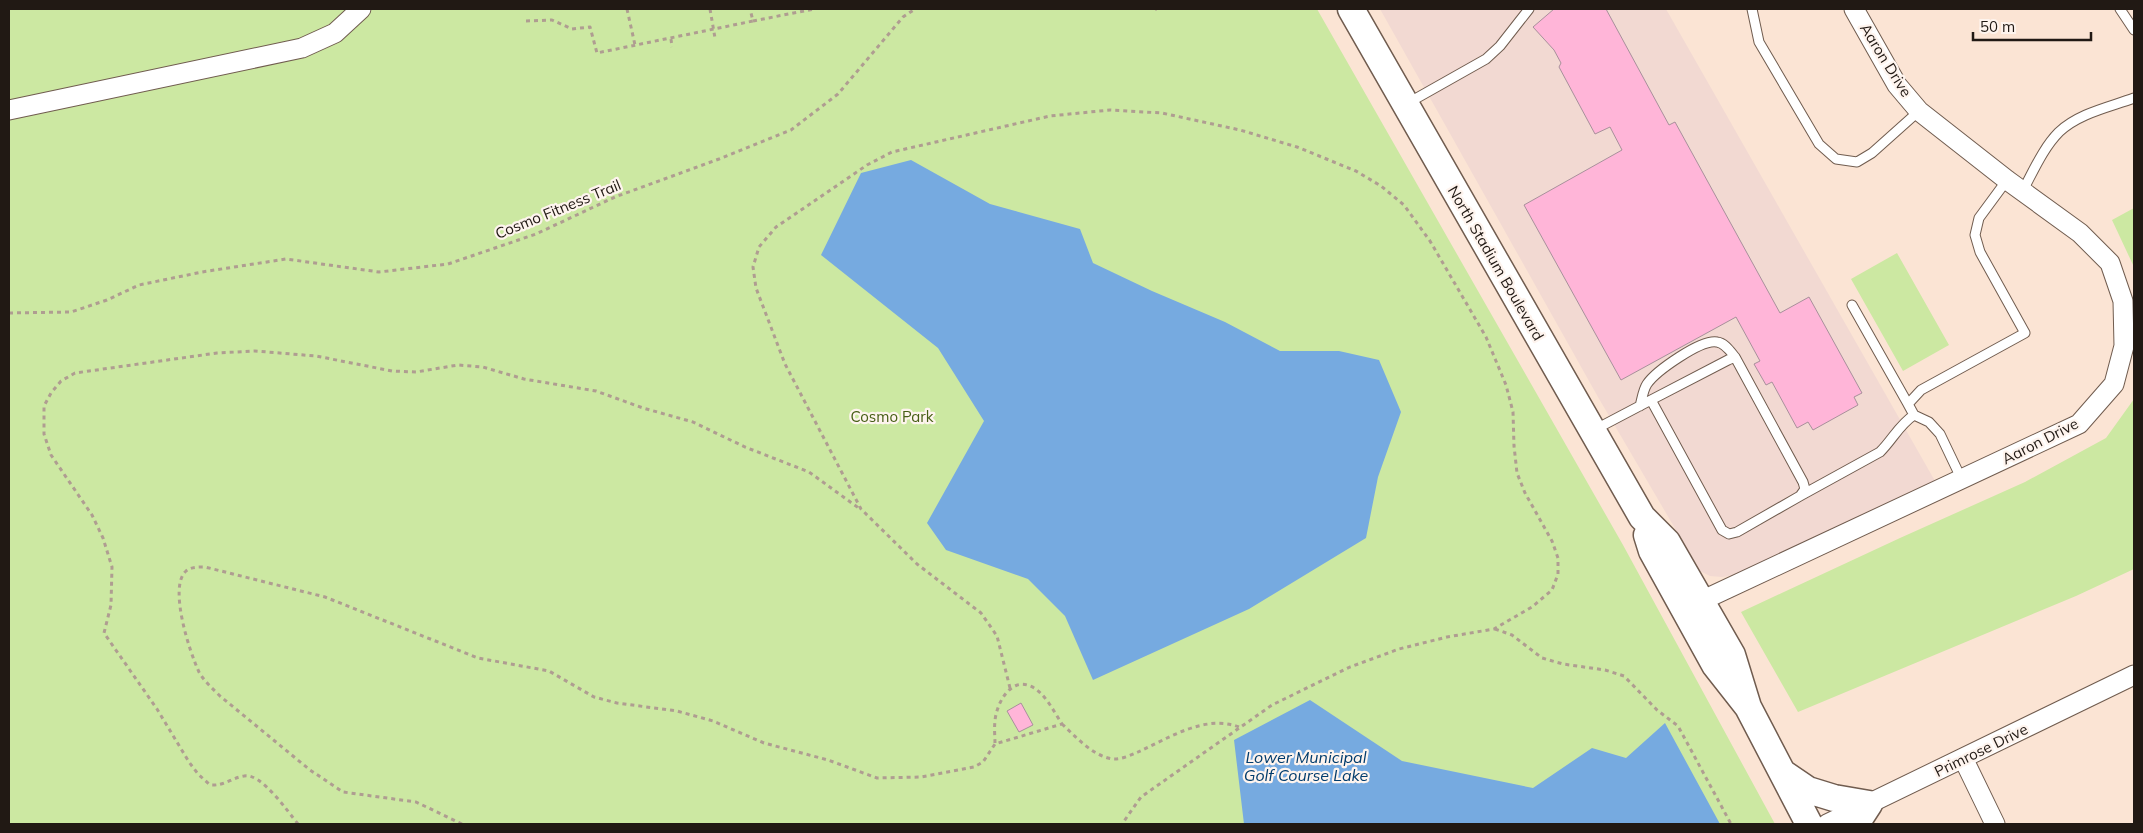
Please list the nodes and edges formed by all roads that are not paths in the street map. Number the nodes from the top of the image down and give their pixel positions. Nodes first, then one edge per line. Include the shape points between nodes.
1 (361, 9) edge
2 (1351, 9) edge
3 (1529, 9) edge
4 (1752, 9) edge
5 (1854, 9) edge
6 (2120, 9) edge
7 (2134, 30) edge
8 (2134, 98) edge
9 (1405, 105) junction
10 (9, 110) edge
11 (1919, 110) junction
12 (2006, 180) junction
13 (2022, 192) junction
14 (1852, 305) dead end
15 (1735, 357) junction
16 (1651, 400) junction
17 (1908, 404) junction
18 (1640, 406) junction
19 (1914, 414) junction
20 (1592, 431) junction
21 (1962, 480) junction
22 (1800, 496) junction
23 (1642, 517) junction
24 (1701, 601) junction
25 (2134, 675) edge
26 (1748, 707) junction
27 (1963, 758) junction
28 (1783, 773) junction
29 (1862, 814) edge
30 (1809, 824) edge
31 (1827, 824) edge
32 (1995, 824) edge

1 - 10 street via 335,34 302,48
2 - 9 main road, North Stadium Boulevard
3 - 9 lane via 1486,59
4 - 11 lane via 1759,42 1818,144 1836,159 1857,162 1872,153
5 - 11 street, Aaron Drive via 1898,85
6 - 7 lane
8 - 13 lane via 2078,119 2060,132 2046,149
9 - 20 main road, North Stadium Boulevard
11 - 12 street, Aaron Drive
12 - 13 street, Aaron Drive
12 - 17 lane via 1979,218 1975,235 1980,252 2025,333 1921,390
13 - 21 street, Aaron Drive via 2080,233 2110,264 2123,301 2124,346 2114,384 2080,424
14 - 17 lane
15 - 16 lane
15 - 18 lane via 1717,342 1703,344 1660,370 1646,385
15 - 22 lane via 1803,482
16 - 18 lane
16 - 22 lane via 1722,530 1729,534 1737,532
17 - 19 lane
18 - 20 lane
19 - 21 lane via 1929,422 1940,434
19 - 22 lane via 1903,422 1880,452
20 - 23 main road, North Stadium Boulevard
21 - 24 street, Aaron Drive
23 - 24 main road, North Stadium Boulevard via 1667,542
23 - 26 main road, North Stadium Boulevard via 1652,551 1715,665
24 - 26 main road, North Stadium Boulevard via 1732,655
25 - 27 street, Primrose Drive
26 - 28 main road, North Stadium Boulevard
27 - 29 street, Primrose Drive
27 - 32 street
28 - 29 main road via 1808,790 1834,798
28 - 30 main road, North Stadium Boulevard
29 - 31 street, Primrose Drive

